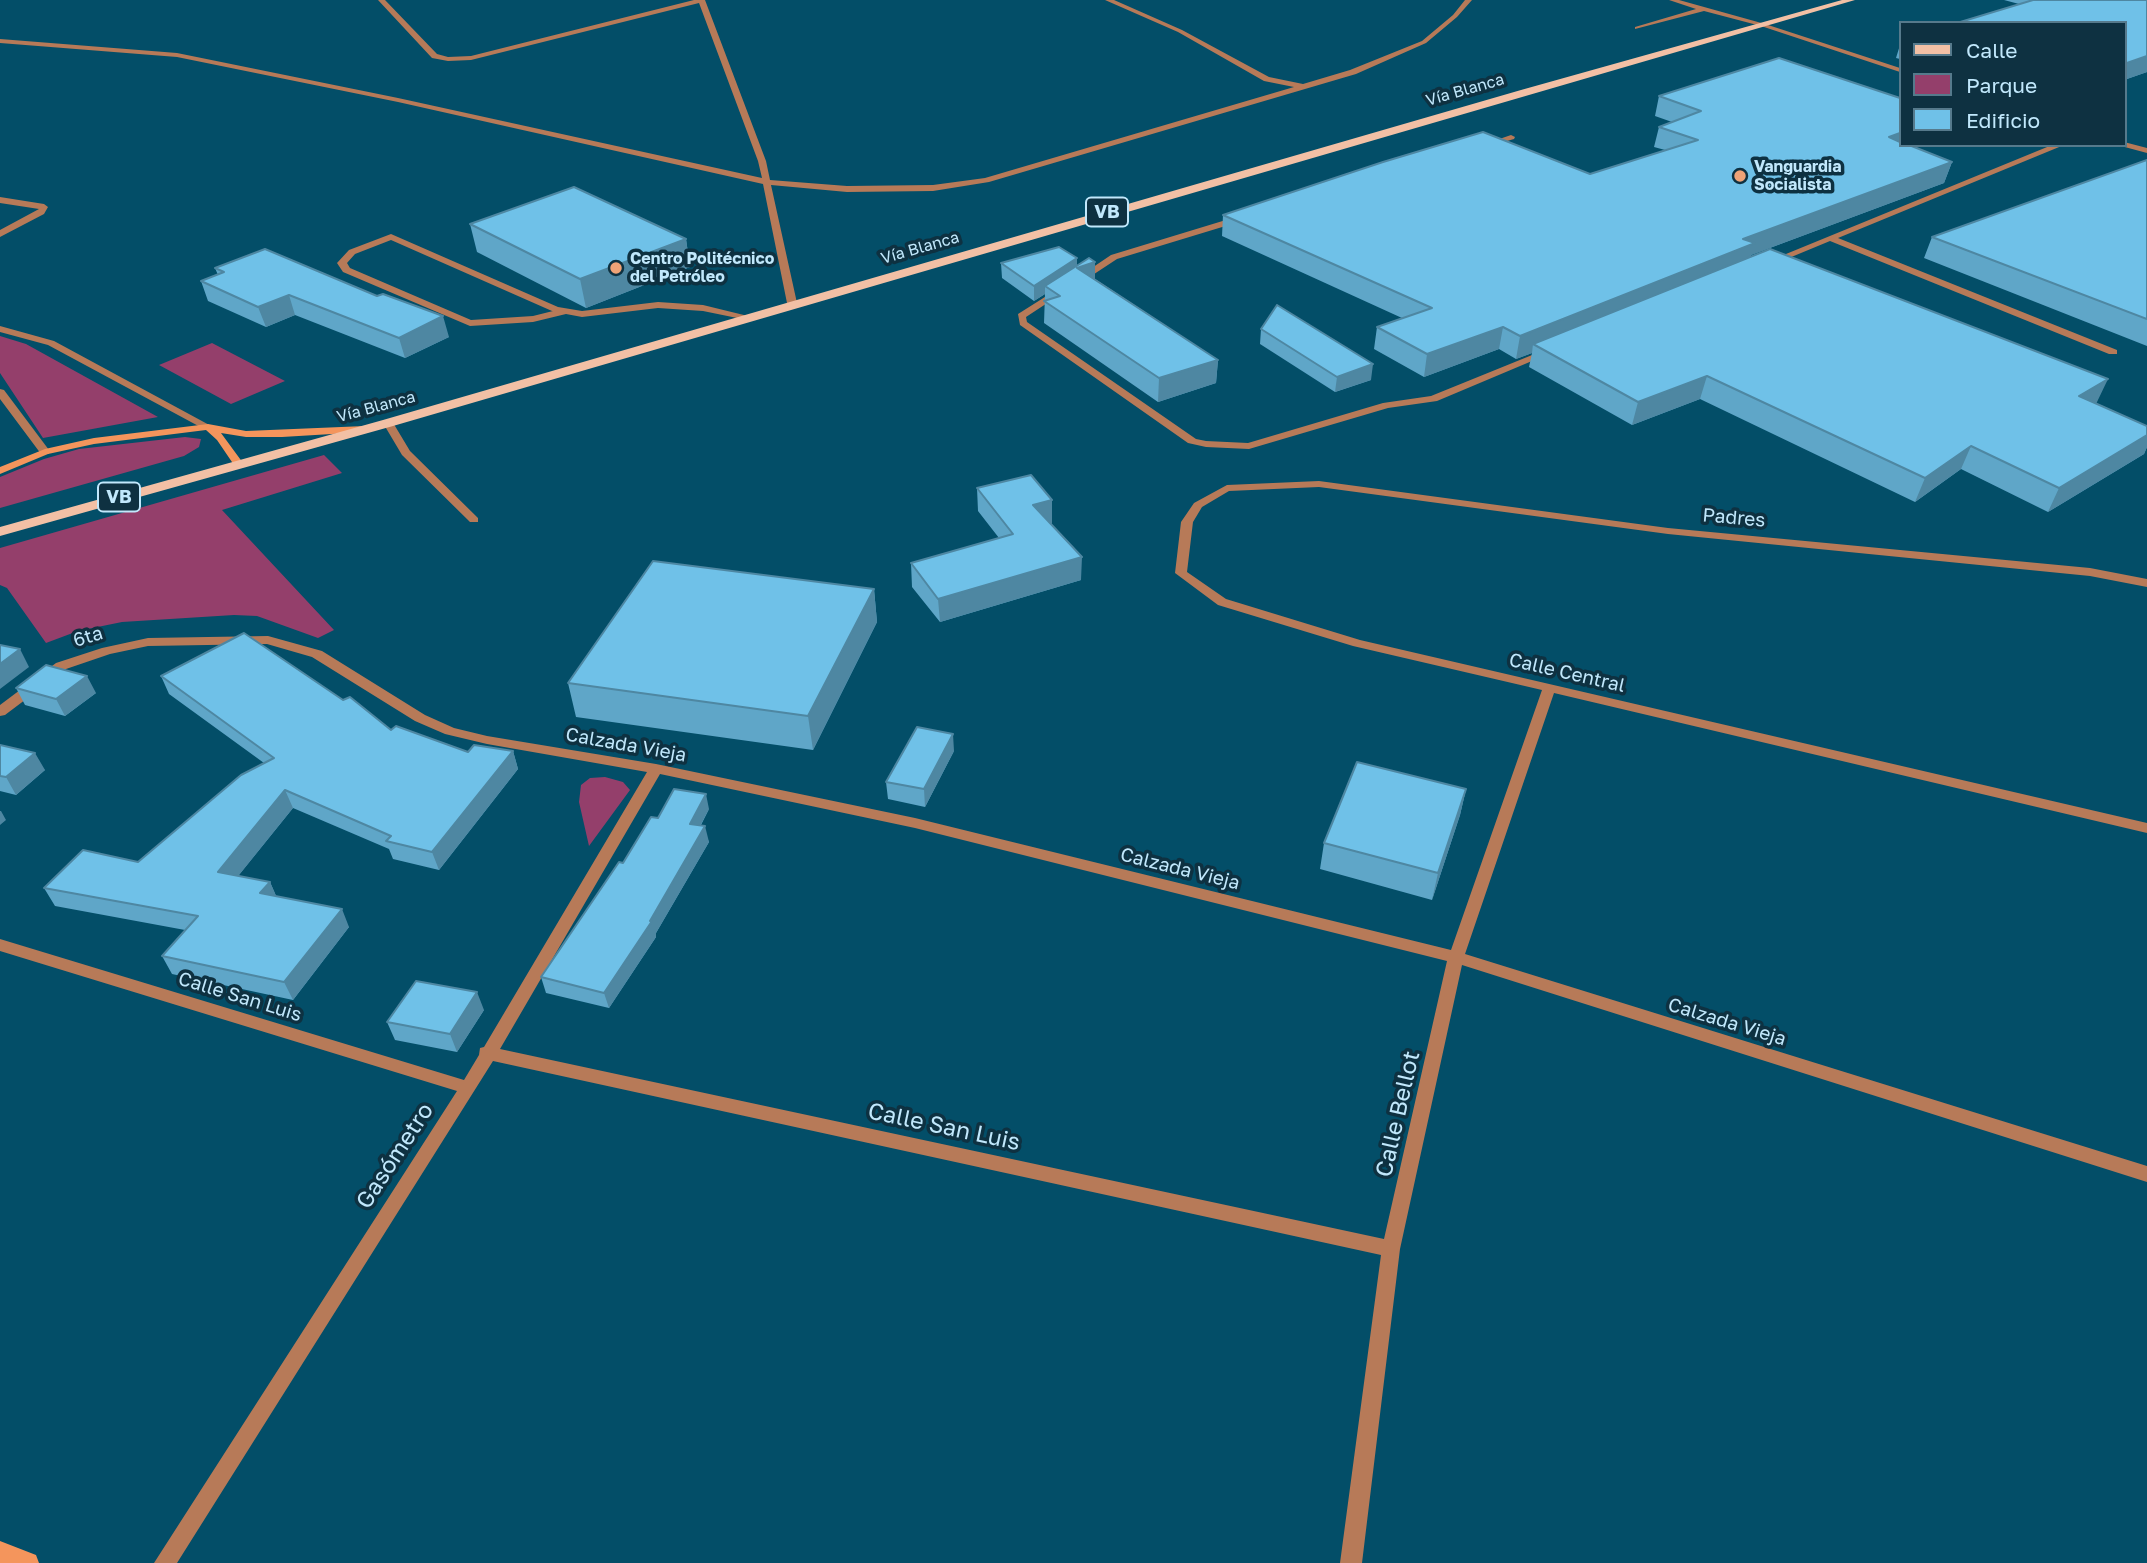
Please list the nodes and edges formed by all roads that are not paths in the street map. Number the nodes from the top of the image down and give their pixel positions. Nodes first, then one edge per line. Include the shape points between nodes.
1 (381, 0) edge
2 (701, 0) edge
3 (1108, 0) edge
4 (1469, 0) edge
5 (1672, 0) edge
6 (1851, 0) edge
7 (1703, 9) junction
8 (1763, 25) junction
9 (1637, 29) dead end
10 (0, 41) edge
11 (1898, 69) edge
12 (1303, 87) junction
13 (1511, 137) dead end
14 (2126, 145) edge
15 (2055, 147) edge
16 (1472, 149) edge
17 (2147, 151) edge
18 (767, 182) junction
19 (0, 200) edge
20 (1246, 217) edge
21 (0, 234) edge
22 (1830, 238) junction
23 (1753, 269) edge
24 (792, 303) junction
25 (566, 311) junction
26 (747, 317) junction
27 (0, 329) edge
28 (1561, 347) edge
29 (2113, 352) dead end
30 (0, 393) edge
31 (388, 423) junction
32 (208, 427) junction
33 (365, 429) junction
34 (45, 452) junction
35 (239, 463) junction
36 (0, 471) edge
37 (1319, 484) joint
38 (474, 520) dead end
39 (0, 532) edge
40 (2147, 583) edge
41 (202, 639) joint
42 (1549, 688) junction
43 (0, 712) edge
44 (656, 769) junction
45 (2147, 828) edge
46 (0, 945) edge
47 (1456, 957) junction
48 (486, 1053) junction
49 (468, 1088) junction
50 (2147, 1174) edge
51 (1391, 1249) junction
52 (0, 1552) edge
53 (29, 1563) edge
54 (165, 1563) edge
55 (1351, 1563) edge

1 - 2 street via 435,56 448,59 471,58
2 - 18 street
3 - 12 street via 1180,31 1267,79
4 - 12 street via 1424,42
5 - 7 street
6 - 8 main road, Vía Blanca / VB
7 - 8 street
7 - 9 street
8 - 11 street
8 - 24 main road, Vía Blanca / VB
10 - 18 street via 177,55
12 - 18 street via 986,180 933,188 847,189
13 - 16 street
14 - 17 street
15 - 22 street
18 - 24 street
19 - 21 street via 44,207
20 - 28 street via 1104,261 1021,316 1023,323 1192,441 1232,446 1249,446 1387,405 1433,398
22 - 23 street
22 - 29 street
24 - 26 main road, Vía Blanca / VB
25 - 25 street via 391,237 352,252 342,263 346,270 470,323 533,319
25 - 26 street via 582,314 658,305
26 - 31 main road, Vía Blanca / VB
27 - 32 street via 51,343
30 - 34 street
31 - 33 main road, Vía Blanca / VB
31 - 38 street via 406,453
32 - 33 street via 246,434
32 - 34 street
32 - 35 street
33 - 35 main road, Vía Blanca / VB
34 - 36 street
35 - 39 main road, Vía Blanca / VB
37 - 40 street, Padres via 1668,531 2090,572
37 - 42 street, Calle Central via 1227,488 1198,505 1187,522 1181,573 1222,602 1357,643
41 - 43 street, 6ta via 148,642 61,666
41 - 44 street, Calzada Vieja via 268,640 317,654 420,718 450,731
42 - 45 street, Calle Central
42 - 47 street, Calle Bellot
44 - 47 street, Calzada Vieja via 915,823
44 - 48 street, Gasómetro
46 - 49 street, Calle San Luis
47 - 50 street, Calzada Vieja
47 - 51 street, Calle Bellot
48 - 49 street, Gasómetro
48 - 51 street, Calle San Luis
49 - 54 street, Gasómetro
51 - 55 street, Calle Bellot
52 - 53 street

